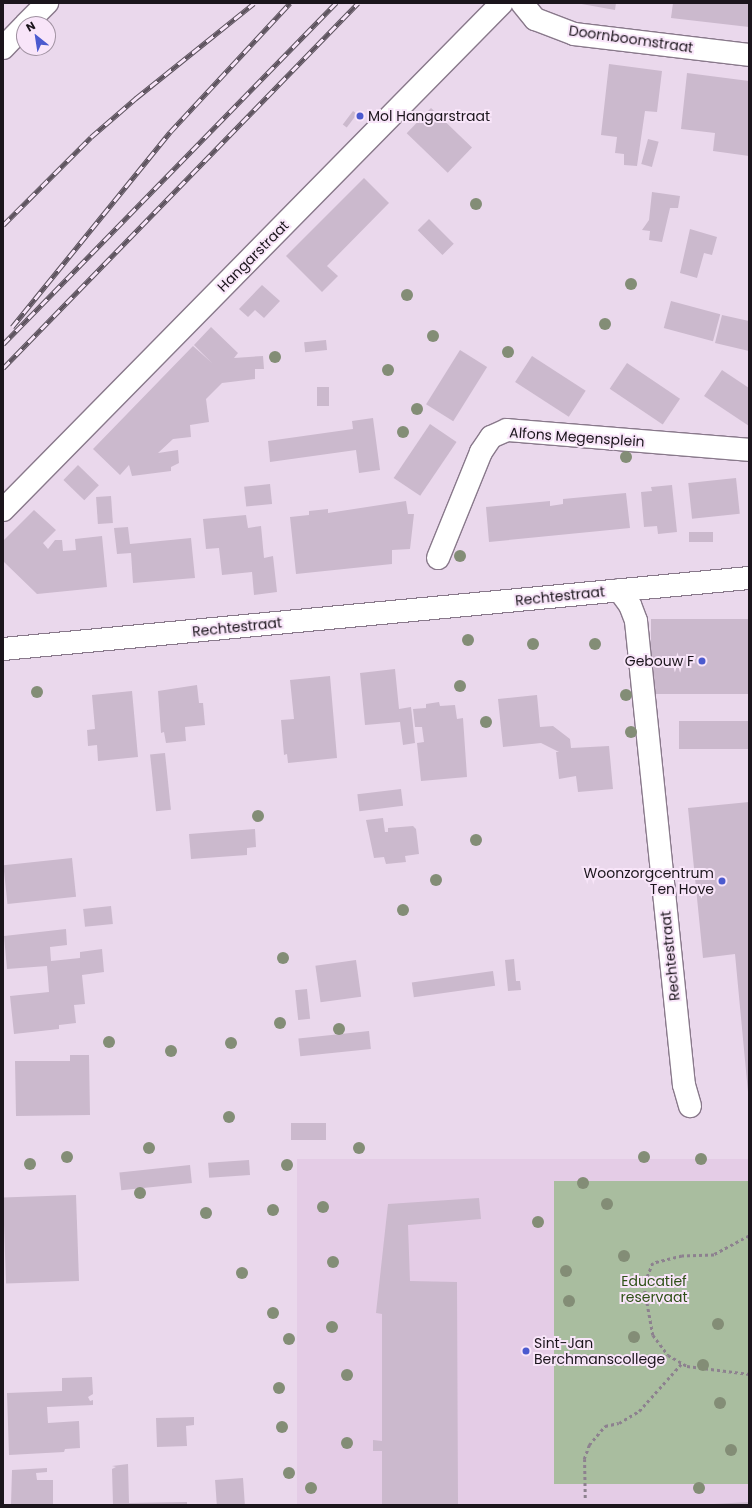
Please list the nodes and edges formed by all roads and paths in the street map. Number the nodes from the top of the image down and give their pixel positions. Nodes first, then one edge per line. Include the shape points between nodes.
1 (47, 3) edge
2 (502, 3) edge
3 (522, 3) edge
4 (34, 16) edge
5 (16, 34) edge
6 (3, 48) edge
7 (749, 54) edge
8 (749, 450) edge
9 (3, 510) edge
10 (438, 558) dead end
11 (749, 578) edge
12 (619, 590) junction
13 (3, 649) edge
14 (690, 1106) dead end
15 (749, 1236) edge
16 (682, 1363) junction
17 (749, 1374) edge
18 (585, 1498) dead end

1 - 4 street
2 - 9 street, Hangarstraat
3 - 7 street, Doornboomstraat via 535,19 574,34
5 - 6 street
8 - 10 street, Alfons Megensplein via 507,430 491,437 480,452
11 - 12 street
12 - 13 street, Rechtestraat
12 - 14 street, Rechtestraat via 630,605 636,620 684,1085
15 - 16 path via 714,1255 669,1258 653,1263 648,1270 644,1285 654,1335 668,1355
16 - 17 path
16 - 18 path via 639,1411 619,1423 605,1426 589,1446 584,1459

